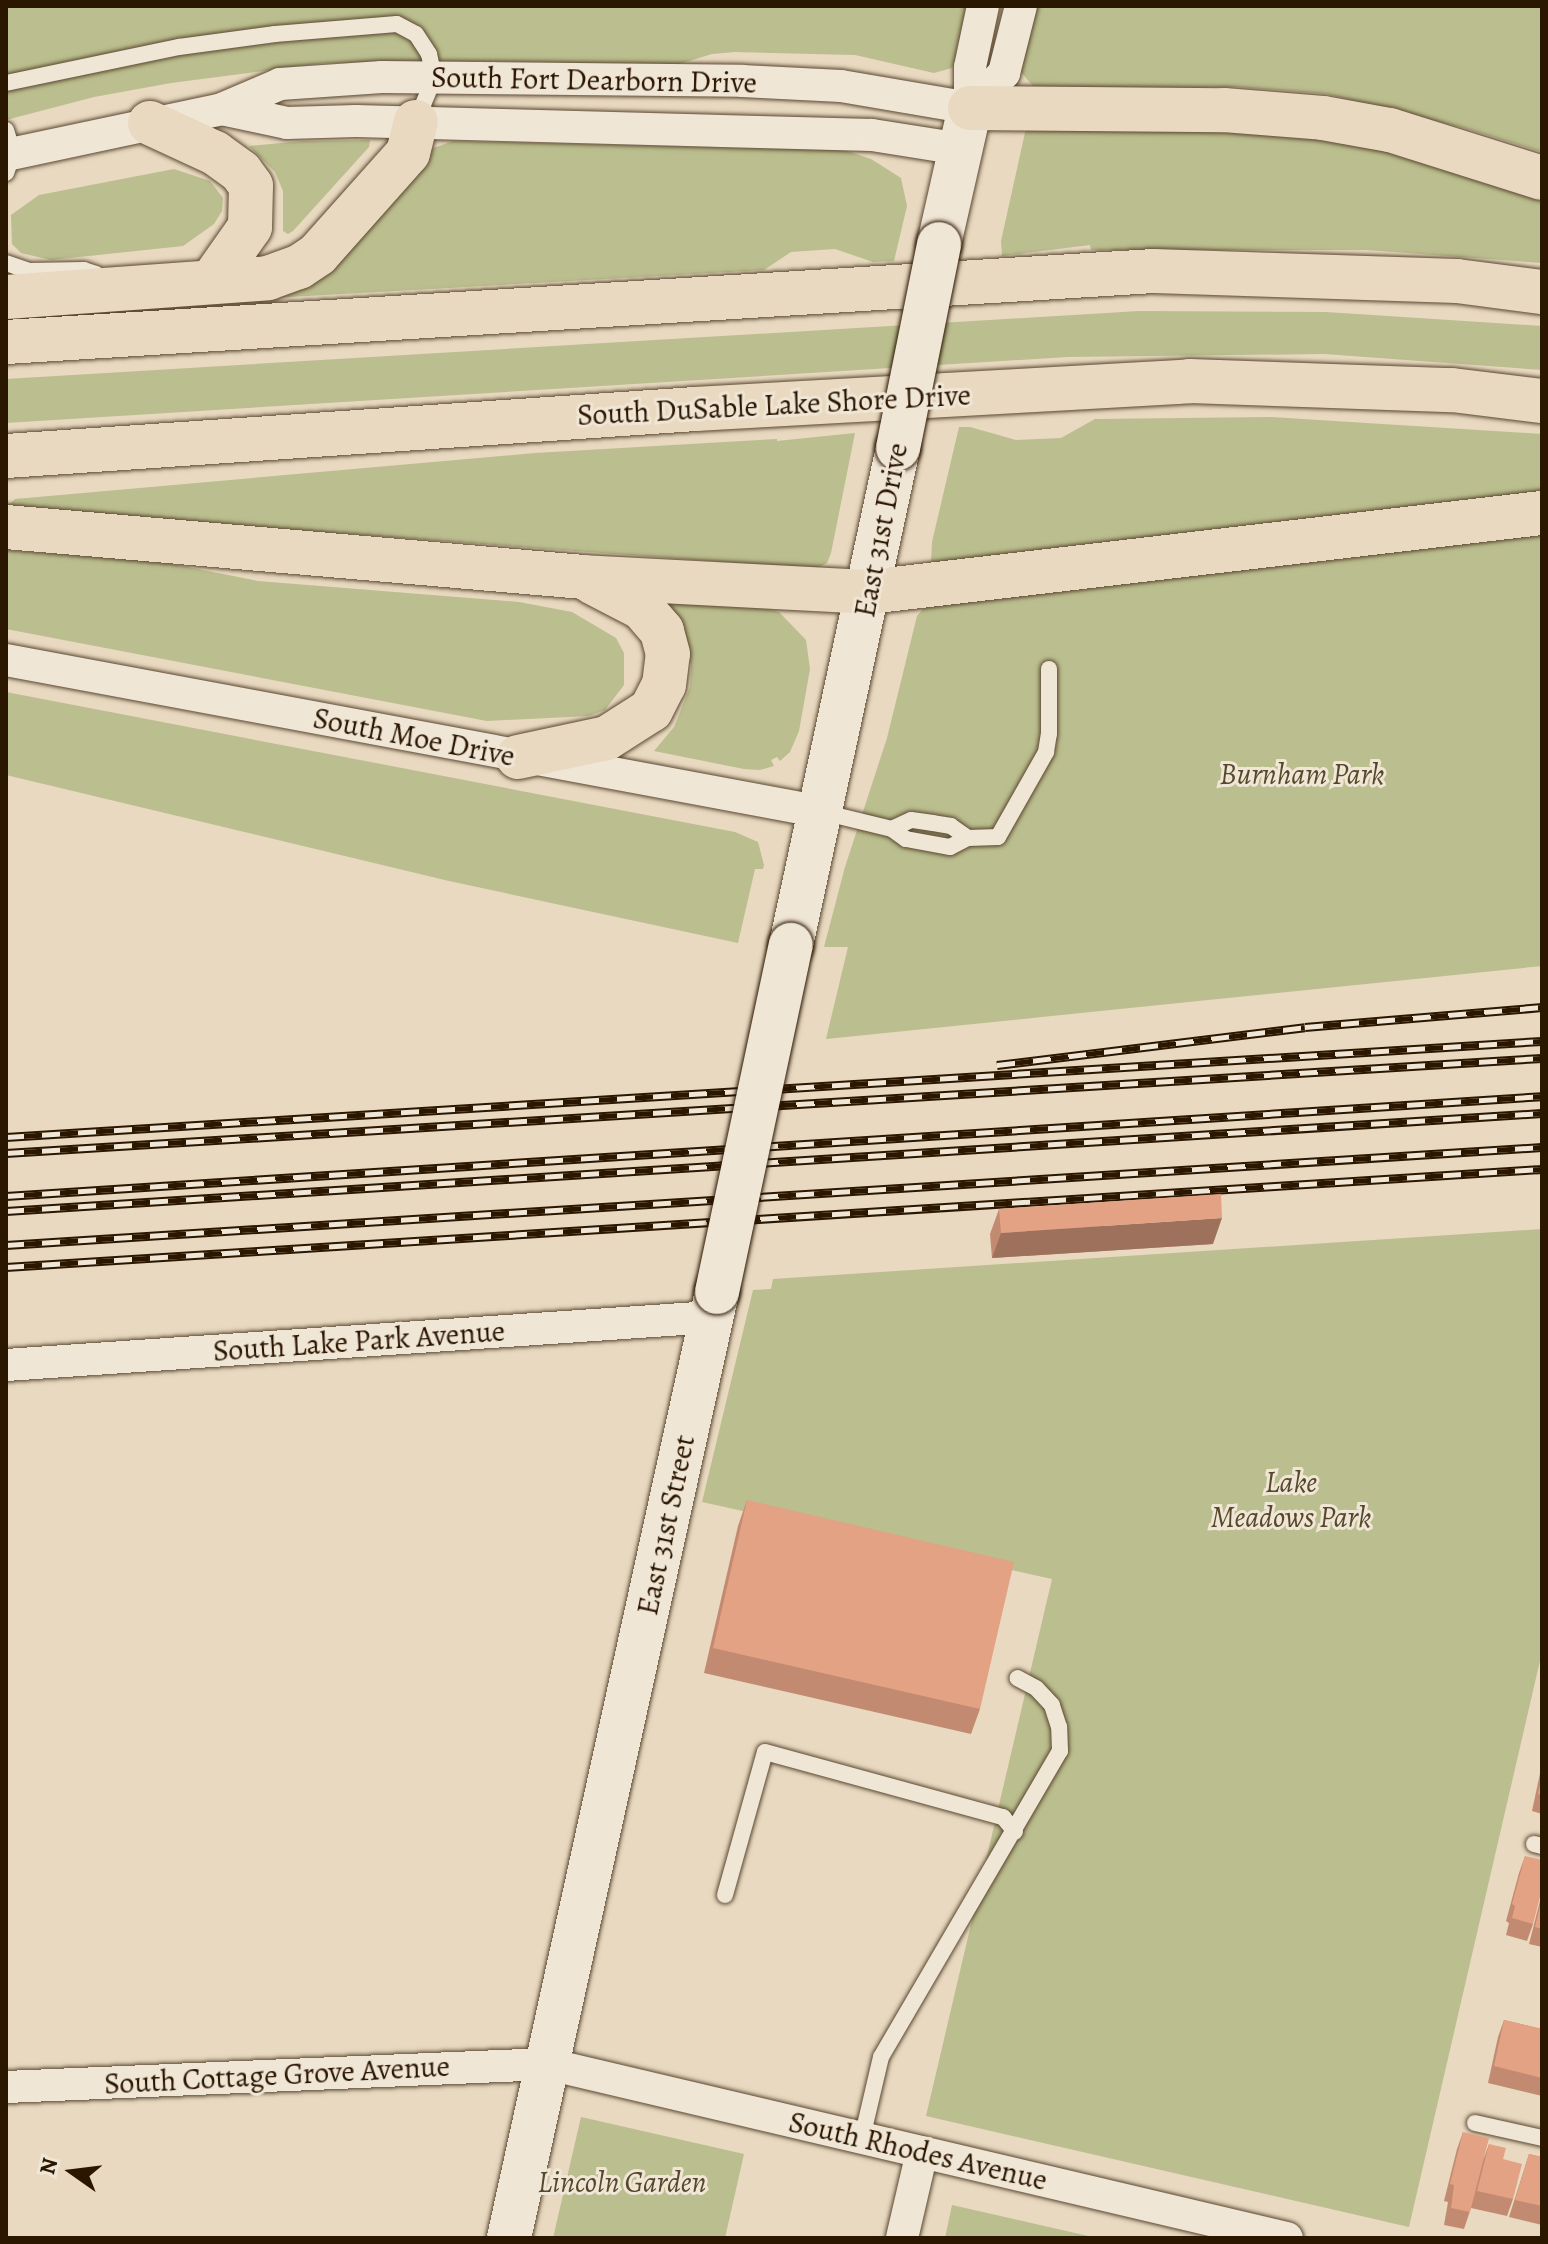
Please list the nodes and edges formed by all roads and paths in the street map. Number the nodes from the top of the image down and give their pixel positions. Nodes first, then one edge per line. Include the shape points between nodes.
1 (983, 6) edge
2 (1021, 6) edge
3 (434, 78) junction
4 (6, 83) edge
5 (222, 109) junction
6 (416, 122) junction
7 (150, 123) junction
8 (965, 128) junction
9 (8, 153) edge
10 (1542, 178) edge
11 (6, 263) edge
12 (212, 281) junction
13 (139, 288) junction
14 (1542, 292) edge
15 (6, 297) edge
16 (6, 342) edge
17 (1542, 401) edge
18 (6, 456) edge
19 (1542, 513) edge
20 (6, 527) edge
21 (583, 577) junction
22 (869, 592) junction
23 (6, 660) edge
24 (1049, 669) dead end
25 (518, 757) junction
26 (822, 812) junction
27 (715, 1305) junction
28 (6, 1365) edge
29 (1017, 1678) dead end
30 (1015, 1832) junction
31 (725, 1895) dead end
32 (548, 2064) junction
33 (6, 2087) edge
34 (1475, 2123) dead end
35 (862, 2138) junction
36 (1542, 2138) edge
37 (922, 2152) junction
38 (1233, 2232) edge
39 (509, 2238) edge
40 (902, 2238) edge
41 (1287, 2238) edge

1 - 8 street
2 - 8 street via 1004,73
3 - 4 lane via 429,54 416,34 397,24 376,24 179,47
3 - 5 street, South Fort Dearborn Drive via 280,84
3 - 6 lane
3 - 8 street, South Fort Dearborn Drive via 813,85
5 - 6 street, South Fort Dearborn Drive via 287,123
5 - 7 street, South Fort Dearborn Drive
6 - 8 street, South Fort Dearborn Drive via 872,135
6 - 12 highway via 408,153 318,254 268,278
7 - 9 street, South Fort Dearborn Drive
7 - 12 highway via 215,153 251,186 250,227
8 - 10 highway via 1224,110 1323,118 1390,130
8 - 22 main road, East 31st Drive, bridge
11 - 13 lane via 29,271 84,270
12 - 13 highway
13 - 15 highway
14 - 16 highway via 1457,281 1154,271
17 - 18 highway, South DuSable Lake Shore Drive via 1452,390 1190,381
19 - 22 highway
20 - 21 highway
21 - 22 highway
21 - 25 highway via 642,608 662,631 668,654 664,685 651,710 607,738
22 - 26 main road, East 31st Drive
23 - 25 street, South Moe Drive
24 - 26 lane via 1046,752 998,837 968,838 951,826 911,820 892,829
25 - 26 street, South Moe Drive
26 - 27 main road, East 31st Street, bridge
27 - 28 street, South Lake Park Avenue
27 - 32 main road, East 31st Street
29 - 30 lane via 1052,1705 1060,1751
30 - 31 lane via 1003,1817 765,1752
30 - 35 lane via 881,2057
32 - 33 street, South Cottage Grove Avenue
32 - 35 street, South Rhodes Avenue
32 - 39 main road, East 31st Street
34 - 36 lane
35 - 37 street, South Rhodes Avenue
37 - 38 street, South Rhodes Avenue
37 - 40 street
38 - 41 street, South Rhodes Avenue

